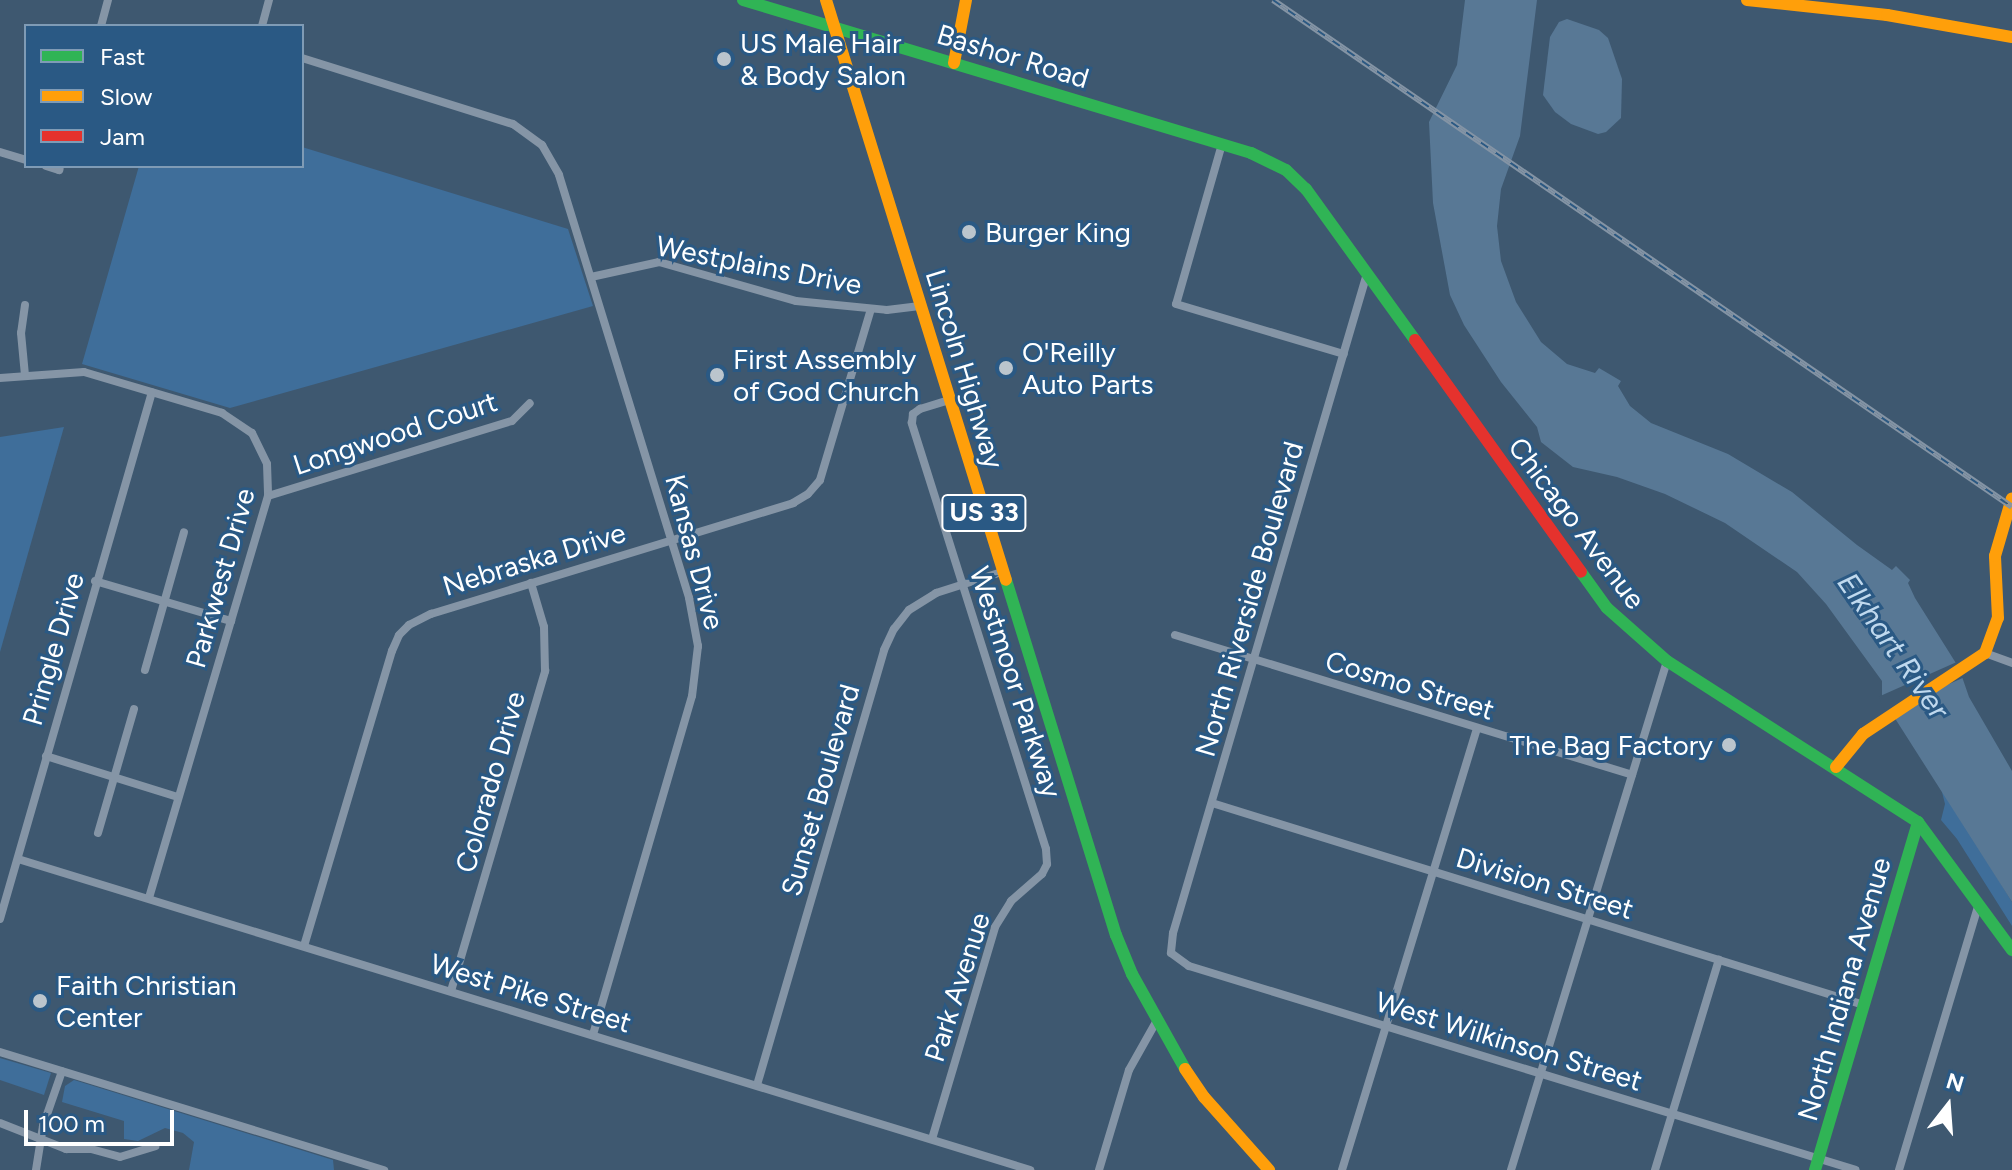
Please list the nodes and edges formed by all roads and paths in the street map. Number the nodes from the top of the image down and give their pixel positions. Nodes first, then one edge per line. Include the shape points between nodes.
1 (108, 0) edge
2 (269, 0) edge
3 (743, 0) edge
4 (826, 0) edge
5 (966, 0) edge
6 (1747, 0) edge
7 (102, 24) edge
8 (263, 24) edge
9 (833, 27) junction
10 (2012, 37) edge
11 (304, 59) edge
12 (954, 63) junction
13 (1222, 144) junction
14 (0, 152) edge
15 (24, 159) edge
16 (591, 277) junction
17 (1366, 277) junction
18 (25, 305) dead end
19 (920, 306) junction
20 (871, 309) junction
21 (1344, 354) junction
22 (25, 375) junction
23 (0, 378) edge
24 (152, 392) junction
25 (950, 400) junction
26 (530, 403) dead end
27 (268, 496) junction
28 (2012, 498) edge
29 (184, 532) dead end
30 (672, 540) junction
31 (1002, 572) junction
32 (95, 581) junction
33 (531, 583) junction
34 (961, 584) junction
35 (165, 601) junction
36 (231, 621) junction
37 (1175, 635) dead end
38 (1985, 653) junction
39 (1253, 660) junction
40 (1667, 661) junction
41 (2012, 663) edge
42 (145, 670) dead end
43 (134, 709) dead end
44 (1477, 728) junction
45 (46, 756) junction
46 (1836, 767) junction
47 (1632, 775) junction
48 (114, 777) junction
49 (178, 797) junction
50 (1212, 803) junction
51 (1918, 822) junction
52 (98, 833) dead end
53 (18, 859) junction
54 (1047, 864) joint
55 (1433, 872) junction
56 (149, 898) junction
57 (1979, 904) junction
58 (0, 919) edge
59 (1587, 919) junction
60 (1173, 933) joint
61 (304, 946) junction
62 (2012, 950) edge
63 (1719, 960) junction
64 (451, 991) junction
65 (1864, 1005) junction
66 (1156, 1022) junction
67 (1386, 1026) junction
68 (593, 1035) junction
69 (0, 1052) edge
70 (62, 1071) junction
71 (1540, 1073) junction
72 (757, 1085) junction
73 (1672, 1114) junction
74 (0, 1123) edge
75 (932, 1139) junction
76 (41, 1141) junction
77 (155, 1146) dead end
78 (1817, 1164) edge
79 (36, 1170) edge
80 (384, 1170) edge
81 (1030, 1170) edge
82 (1099, 1170) edge
83 (1269, 1170) edge
84 (1342, 1170) edge
85 (1511, 1170) edge
86 (1655, 1170) edge
87 (1856, 1170) edge
88 (1899, 1170) edge

1 - 7 street
2 - 8 street
3 - 9 main road, Bashor Road
4 - 9 main road, Lincoln Highway / US 33
5 - 12 main road
6 - 10 main road via 1887,15
9 - 12 main road, Bashor Road
9 - 19 main road, Lincoln Highway / US 33
11 - 16 street, Kansas Drive via 513,124 542,145 559,175
12 - 13 main road, Bashor Road
13 - 17 main road, Chicago Avenue via 1271,160 1297,179
13 - 21 street via 1176,304
14 - 15 street
16 - 20 street, Westplains Drive via 659,262 776,297
16 - 30 street, Kansas Drive
17 - 21 street, North Riverside Boulevard
17 - 40 main road, Chicago Avenue via 1607,608
18 - 22 street
19 - 20 street, Westplains Drive
19 - 25 main road, Lincoln Highway / US 33
20 - 30 street, Nebraska Drive via 820,480 808,494
21 - 39 street, North Riverside Boulevard
22 - 23 street, Parkwest Drive
22 - 24 street, Parkwest Drive via 73,370
24 - 27 street, Parkwest Drive via 244,425 264,452
24 - 32 street, Pringle Drive
25 - 31 main road, Lincoln Highway / US 33
25 - 34 street, Westmoor Parkway via 920,409 912,423
26 - 27 street, Longwood Court via 512,421
27 - 36 street, Parkwest Drive
28 - 38 main road via 1995,556 1998,618
29 - 35 street
30 - 33 street, Nebraska Drive
30 - 68 street, Kansas Drive via 695,621 692,696
31 - 34 street, Sunset Boulevard
31 - 66 main road, Lincoln Highway / US 33 via 1116,935
32 - 35 street
32 - 45 street, Pringle Drive
33 - 61 street, Nebraska Drive via 431,614 399,635
33 - 64 street, Colorado Drive via 544,627 545,671
34 - 54 street, Westmoor Parkway
34 - 72 street, Sunset Boulevard via 909,610 884,650
35 - 36 street
35 - 42 street
36 - 49 street, Parkwest Drive
37 - 39 street, Cosmo Street
38 - 41 street
38 - 46 main road via 1856,740
39 - 44 street, Cosmo Street
39 - 50 street, North Riverside Boulevard
40 - 46 main road, Chicago Avenue
40 - 47 street
43 - 48 street
44 - 47 street, Cosmo Street
44 - 55 street
45 - 48 street
45 - 53 street, Pringle Drive
46 - 51 main road, Chicago Avenue
47 - 59 street
48 - 49 street
48 - 52 street
49 - 56 street, Parkwest Drive
50 - 55 street, Division Street
50 - 60 street, North Riverside Boulevard
51 - 57 main road, Chicago Avenue
51 - 65 main road, North Indiana Avenue
53 - 56 street, West Pike Street
53 - 58 street, Pringle Drive
54 - 75 street, Park Avenue via 1011,901 995,927
55 - 59 street, Division Street
55 - 67 street
56 - 61 street, West Pike Street
57 - 62 main road, Chicago Avenue
57 - 88 street
59 - 63 street, Division Street
59 - 71 street
60 - 67 street, West Wilkinson Street via 1171,953 1180,962
61 - 64 street, West Pike Street
63 - 65 street, Division Street
63 - 73 street
64 - 68 street, West Pike Street
65 - 78 main road, North Indiana Avenue
66 - 82 street via 1129,1070
66 - 83 main road, US 33 via 1204,1097
67 - 71 street, West Wilkinson Street
67 - 84 street
68 - 72 street, West Pike Street
69 - 70 street
70 - 76 street
70 - 80 street
71 - 73 street, West Wilkinson Street
71 - 85 street
72 - 75 street, West Pike Street
73 - 78 street, West Wilkinson Street
73 - 86 street
74 - 76 street
75 - 81 street, West Pike Street
76 - 77 street via 120,1157
76 - 79 street
78 - 87 street, West Wilkinson Street

